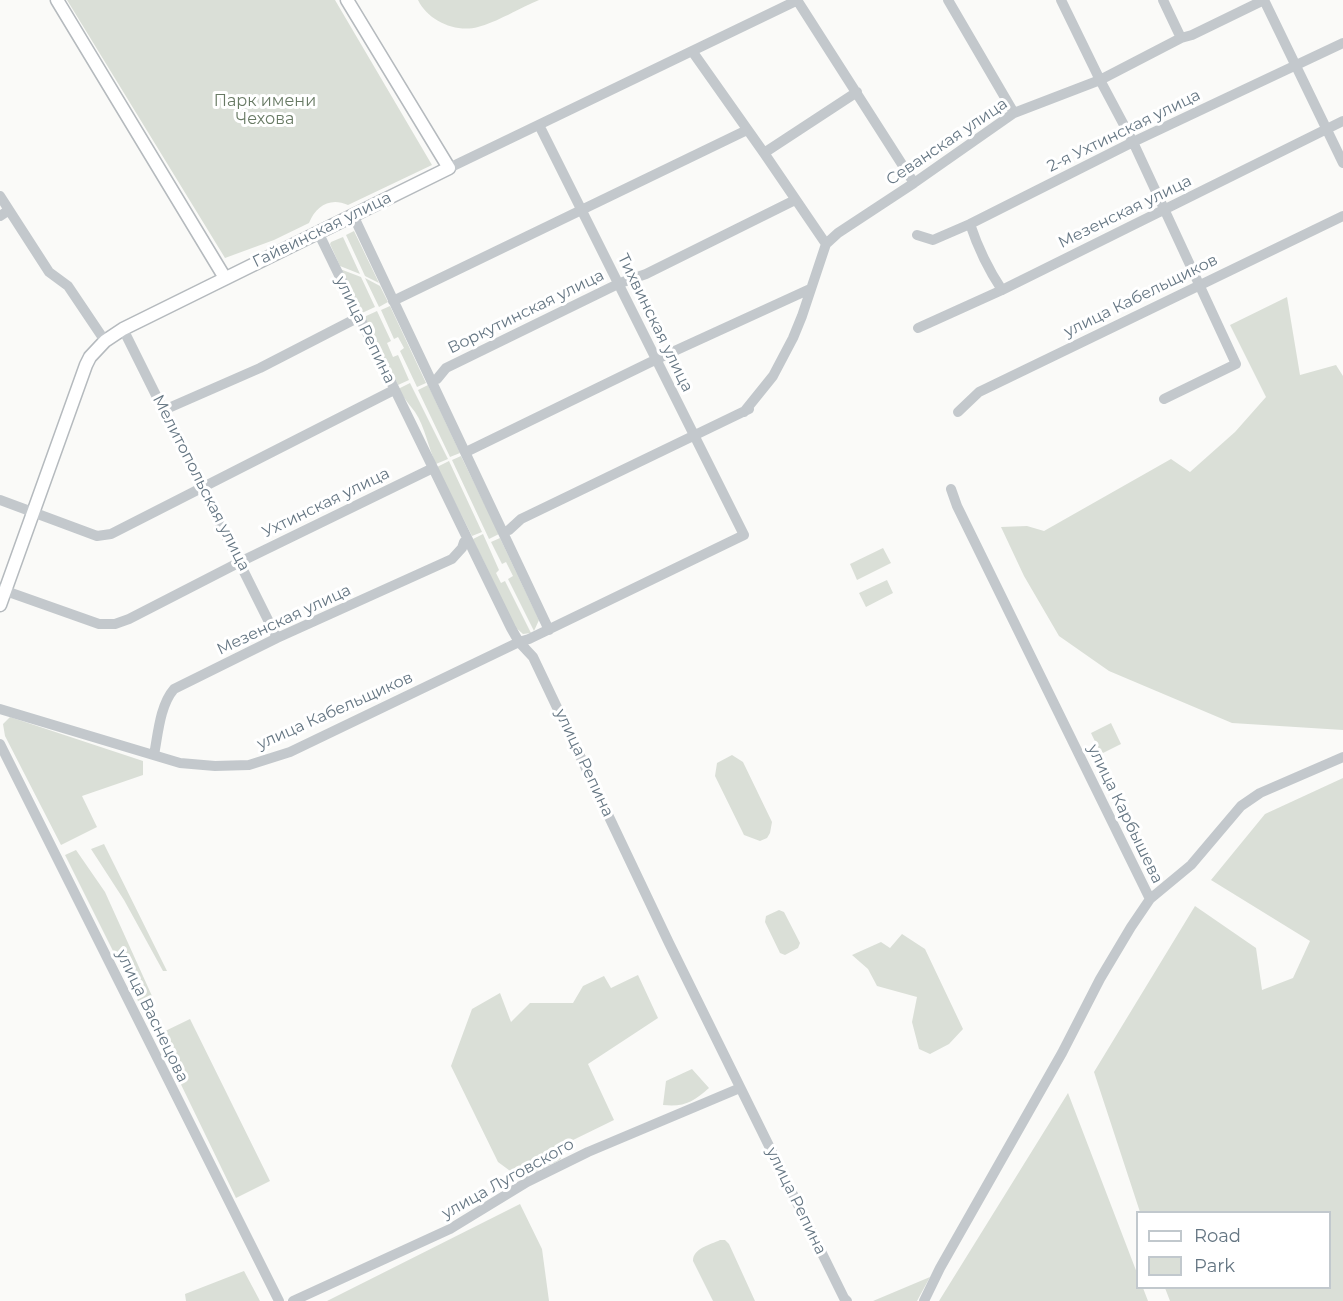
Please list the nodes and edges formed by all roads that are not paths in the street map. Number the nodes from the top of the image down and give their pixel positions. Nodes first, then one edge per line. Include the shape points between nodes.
1 (57, 0) edge
2 (347, 0) edge
3 (797, 0) edge
4 (948, 0) edge
5 (1061, 0) edge
6 (1163, 0) edge
7 (1264, 0) edge
8 (1181, 38) junction
9 (1343, 43) edge
10 (692, 51) junction
11 (1296, 65) junction
12 (1100, 80) junction
13 (857, 92) junction
14 (1014, 113) junction
15 (1343, 121) edge
16 (539, 124) junction
17 (1326, 129) junction
18 (747, 130) junction
19 (1133, 142) junction
20 (764, 153) junction
21 (1343, 164) edge
22 (449, 168) junction
23 (914, 183) junction
24 (0, 196) edge
25 (795, 200) junction
26 (582, 209) junction
27 (1164, 209) junction
28 (4, 213) edge
29 (353, 215) junction
30 (1343, 216) edge
31 (970, 224) junction
32 (318, 232) junction
33 (917, 235) dead end
34 (826, 244) junction
35 (225, 278) junction
36 (620, 283) junction
37 (1199, 284) junction
38 (810, 289) junction
39 (1002, 290) junction
40 (393, 301) junction
41 (359, 317) junction
42 (918, 328) dead end
43 (123, 329) junction
44 (105, 341) junction
45 (657, 359) junction
46 (437, 379) dead end
47 (390, 392) dead end
48 (1164, 399) dead end
49 (760, 403) dead end
50 (164, 410) junction
51 (744, 412) junction
52 (958, 412) dead end
53 (694, 436) junction
54 (465, 452) junction
55 (433, 468) junction
56 (203, 488) junction
57 (951, 489) dead end
58 (0, 500) edge
59 (33, 513) junction
60 (509, 530) dead end
61 (744, 535) joint
62 (464, 542) dead end
63 (240, 562) junction
64 (2, 590) edge
65 (0, 605) edge
66 (549, 630) junction
67 (536, 636) junction
68 (277, 638) junction
69 (519, 642) junction
70 (533, 657) junction
71 (0, 709) edge
72 (0, 744) edge
73 (154, 755) junction
74 (1343, 757) edge
75 (1150, 899) junction
76 (740, 1088) junction
77 (845, 1300) edge
78 (279, 1301) edge
79 (292, 1301) edge
80 (924, 1301) edge

1 - 35 main road
2 - 22 main road
3 - 10 street, Гайвинская улица
3 - 13 street
4 - 14 street
5 - 12 street
6 - 8 street
7 - 8 street, Севанская улица
7 - 11 street
8 - 12 street, Севанская улица
9 - 11 street, 2-я Ухтинская улица
10 - 16 street, Гайвинская улица
10 - 18 street
11 - 17 street
11 - 19 street, 2-я Ухтинская улица
12 - 14 street, Севанская улица
12 - 19 street
13 - 20 street
13 - 23 street
14 - 23 street, Севанская улица
15 - 17 street, Мезенская улица
16 - 22 street, Гайвинская улица
16 - 26 street, Тихвинская улица
17 - 21 street
17 - 27 street, Мезенская улица
18 - 20 street
18 - 26 street
19 - 27 street
19 - 31 street, 2-я Ухтинская улица
20 - 25 street
22 - 29 main road, Гайвинская улица
23 - 34 street, Севанская улица
24 - 28 street
25 - 34 street
25 - 36 street, Воркутинская улица via 646,274
26 - 36 street, Тихвинская улица
26 - 40 street
27 - 37 street
27 - 39 street, Мезенская улица
28 - 44 street via 48,272 68,286
29 - 32 main road, Гайвинская улица
29 - 40 street
30 - 37 street, улица Кабельщиков
31 - 33 street, 2-я Ухтинская улица via 933,240
31 - 39 street via 989,271
32 - 35 main road, Гайвинская улица
32 - 41 street, улица Репина
34 - 38 street
35 - 43 main road, Гайвинская улица
36 - 45 street, Тихвинская улица
36 - 46 street, Воркутинская улица via 446,368
37 - 48 street via 1236,364
37 - 52 street, улица Кабельщиков via 979,392
38 - 45 street
38 - 51 street via 802,316 773,376
39 - 42 street, Мезенская улица
40 - 54 street
41 - 50 street via 260,368
41 - 55 street, улица Репина
43 - 44 main road, Гайвинская улица
43 - 50 street, Мелитопольская улица
44 - 59 main road, Гайвинская улица via 86,365
45 - 53 street, Тихвинская улица
45 - 54 street
47 - 56 street
49 - 51 street
50 - 56 street, Мелитопольская улица
51 - 53 street
53 - 60 street via 521,519
53 - 61 street, Тихвинская улица
54 - 66 street
55 - 63 street, Ухтинская улица
55 - 69 street, улица Репина
56 - 59 street via 111,534 98,536
56 - 63 street, Мелитопольская улица
57 - 75 street, улица Карбышева
58 - 59 street
59 - 64 main road, Гайвинская улица
61 - 66 street, улица Кабельщиков
62 - 68 street, Мезенская улица via 452,559
63 - 64 street, Ухтинская улица via 115,624 99,624
63 - 68 street, Мелитопольская улица
64 - 65 main road, Гайвинская улица
66 - 67 street, улица Кабельщиков
67 - 69 street, улица Кабельщиков
67 - 70 street
68 - 73 street, Мезенская улица via 174,689 165,705
69 - 70 street, улица Репина
69 - 73 street, улица Кабельщиков via 269,760 215,766 180,763
70 - 76 street, улица Репина
71 - 73 street, улица Кабельщиков
72 - 78 street, улица Васнецова
74 - 75 street via 1260,793 1241,806 1191,865
75 - 80 street, улица Карбышева via 1100,979
76 - 77 street, улица Репина
76 - 79 street, улица Луговского via 588,1152 527,1182 450,1229

